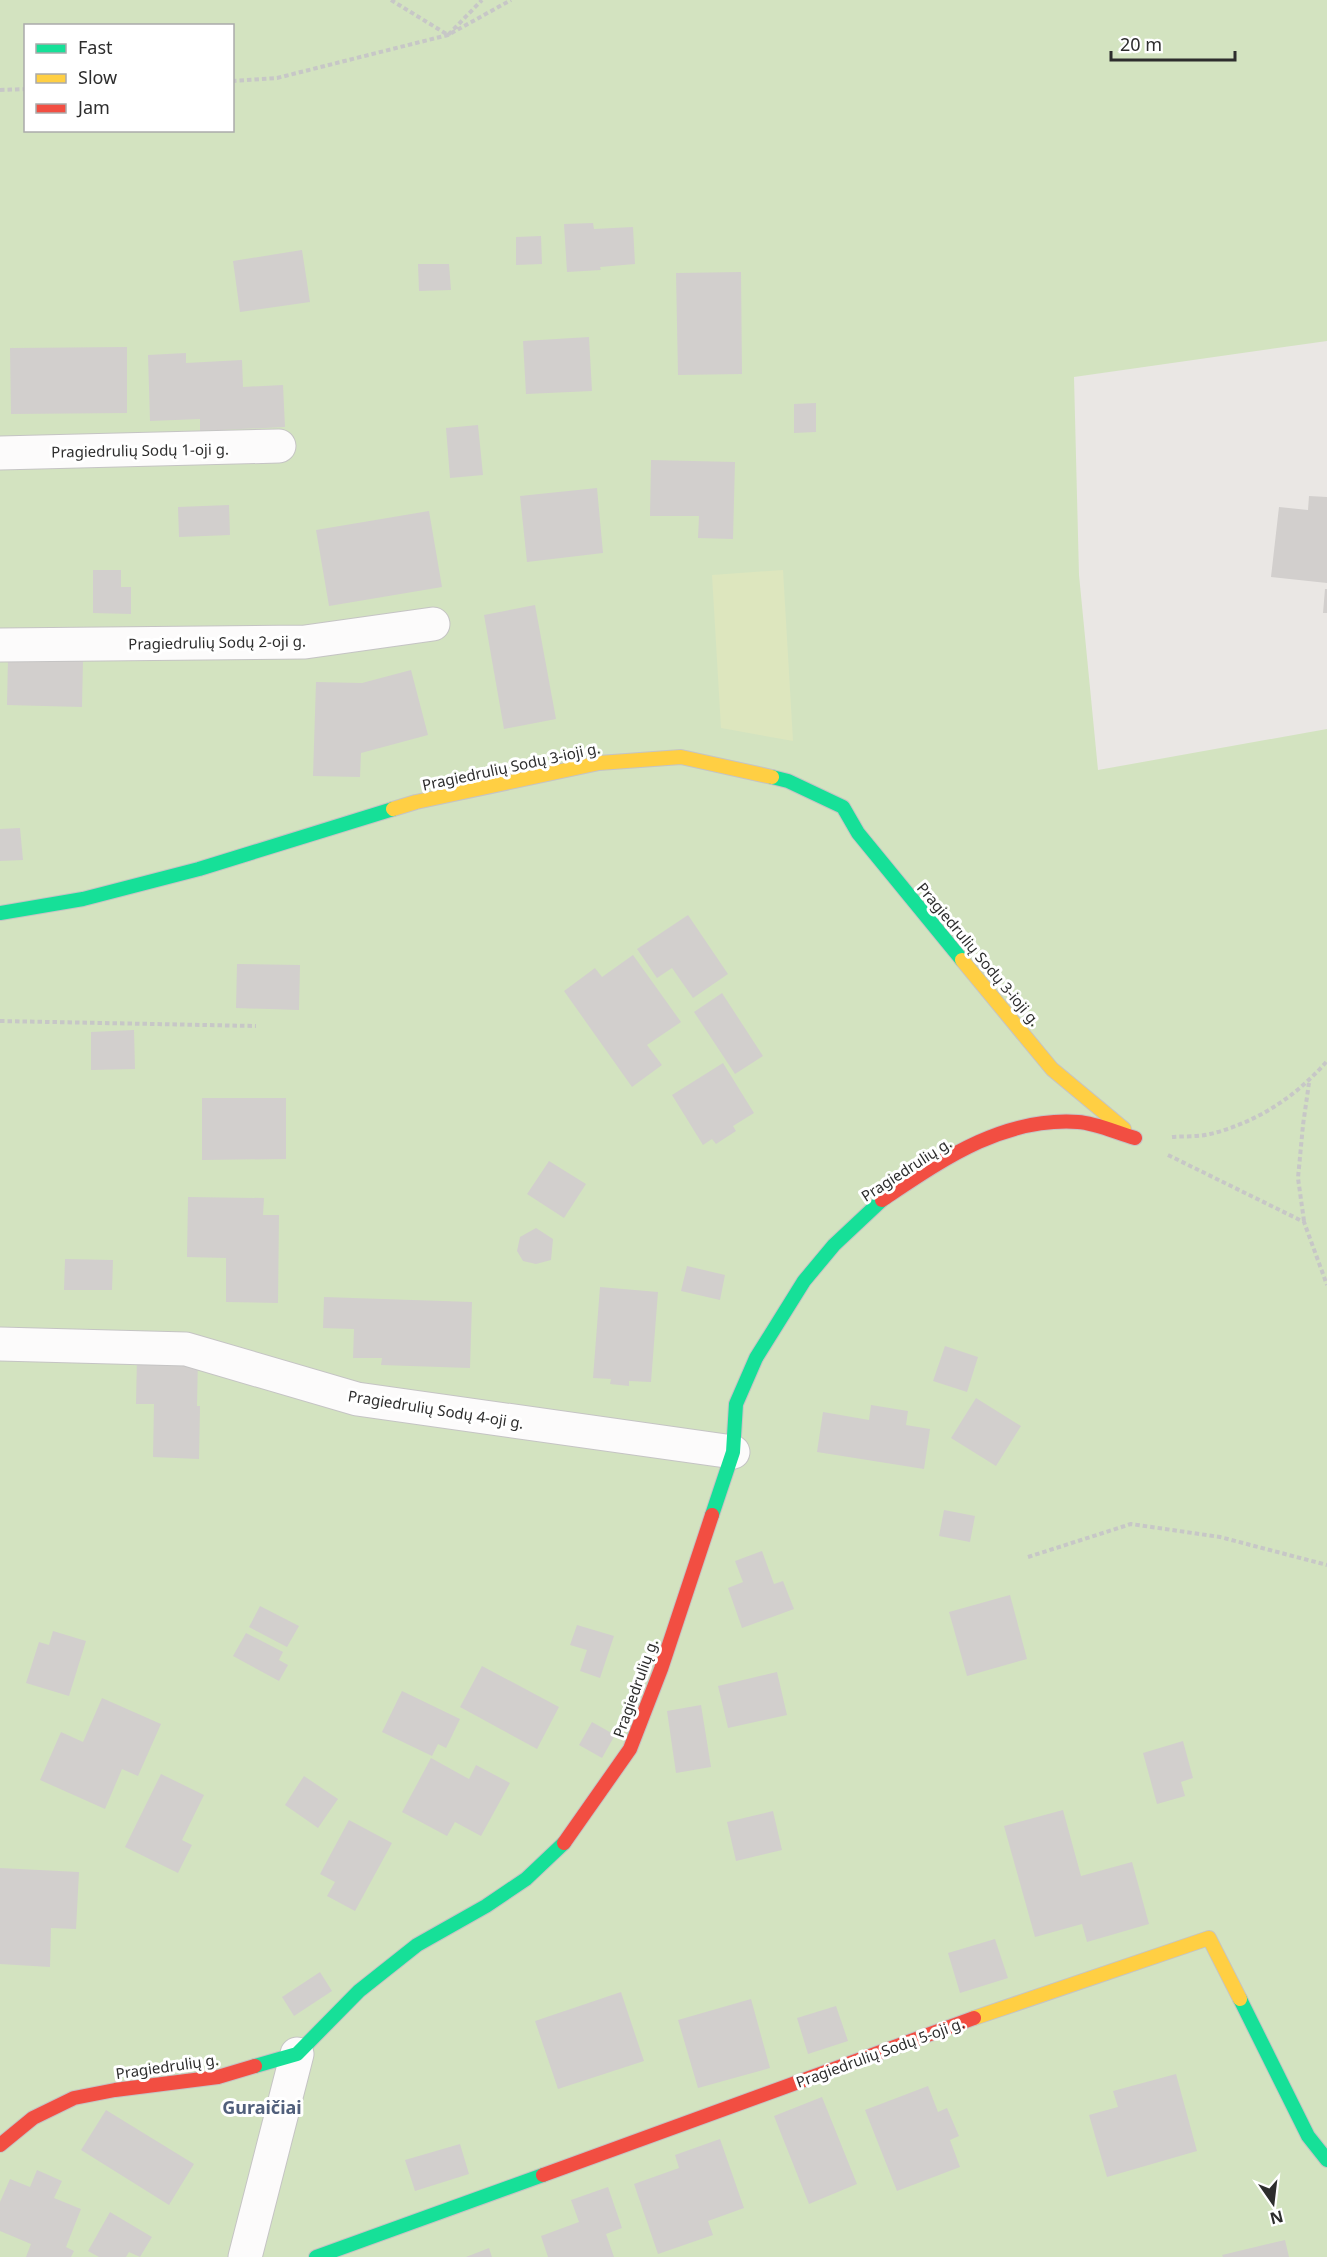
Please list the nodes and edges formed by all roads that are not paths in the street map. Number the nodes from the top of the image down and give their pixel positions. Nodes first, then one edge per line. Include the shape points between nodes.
1 (279, 446) dead end
2 (0, 453) edge
3 (433, 624) dead end
4 (0, 645) edge
5 (0, 913) edge
6 (1136, 1138) joint
7 (0, 1344) edge
8 (732, 1452) junction
9 (297, 2054) junction
10 (0, 2145) edge
11 (1327, 2160) edge
12 (245, 2257) edge
13 (316, 2257) edge

1 - 2 street, Pragiedrulių Sodų 1-oji g.
3 - 4 street, Pragiedrulių Sodų 2-oji g. via 305,642
5 - 6 street, Pragiedrulių Sodų 3-ioji g. via 83,899 199,869 416,802 599,763 681,757 789,781 843,807 858,832 1052,1069
6 - 8 street, Pragiedrulių g. via 1080,1122 1046,1122 1007,1129 944,1159 876,1204 804,1281 756,1358 736,1404
7 - 8 street, Pragiedrulių Sodų 4-oji g. via 186,1349 357,1400
8 - 9 street, Pragiedrulių g. via 661,1669 630,1749 598,1797 566,1841 526,1879 417,1945 359,1991
9 - 10 street, Pragiedrulių g. via 218,2077 74,2098 33,2118
9 - 12 street
11 - 13 street, Pragiedrulių Sodų 5-oji g. via 1308,2136 1209,1938 999,2008

